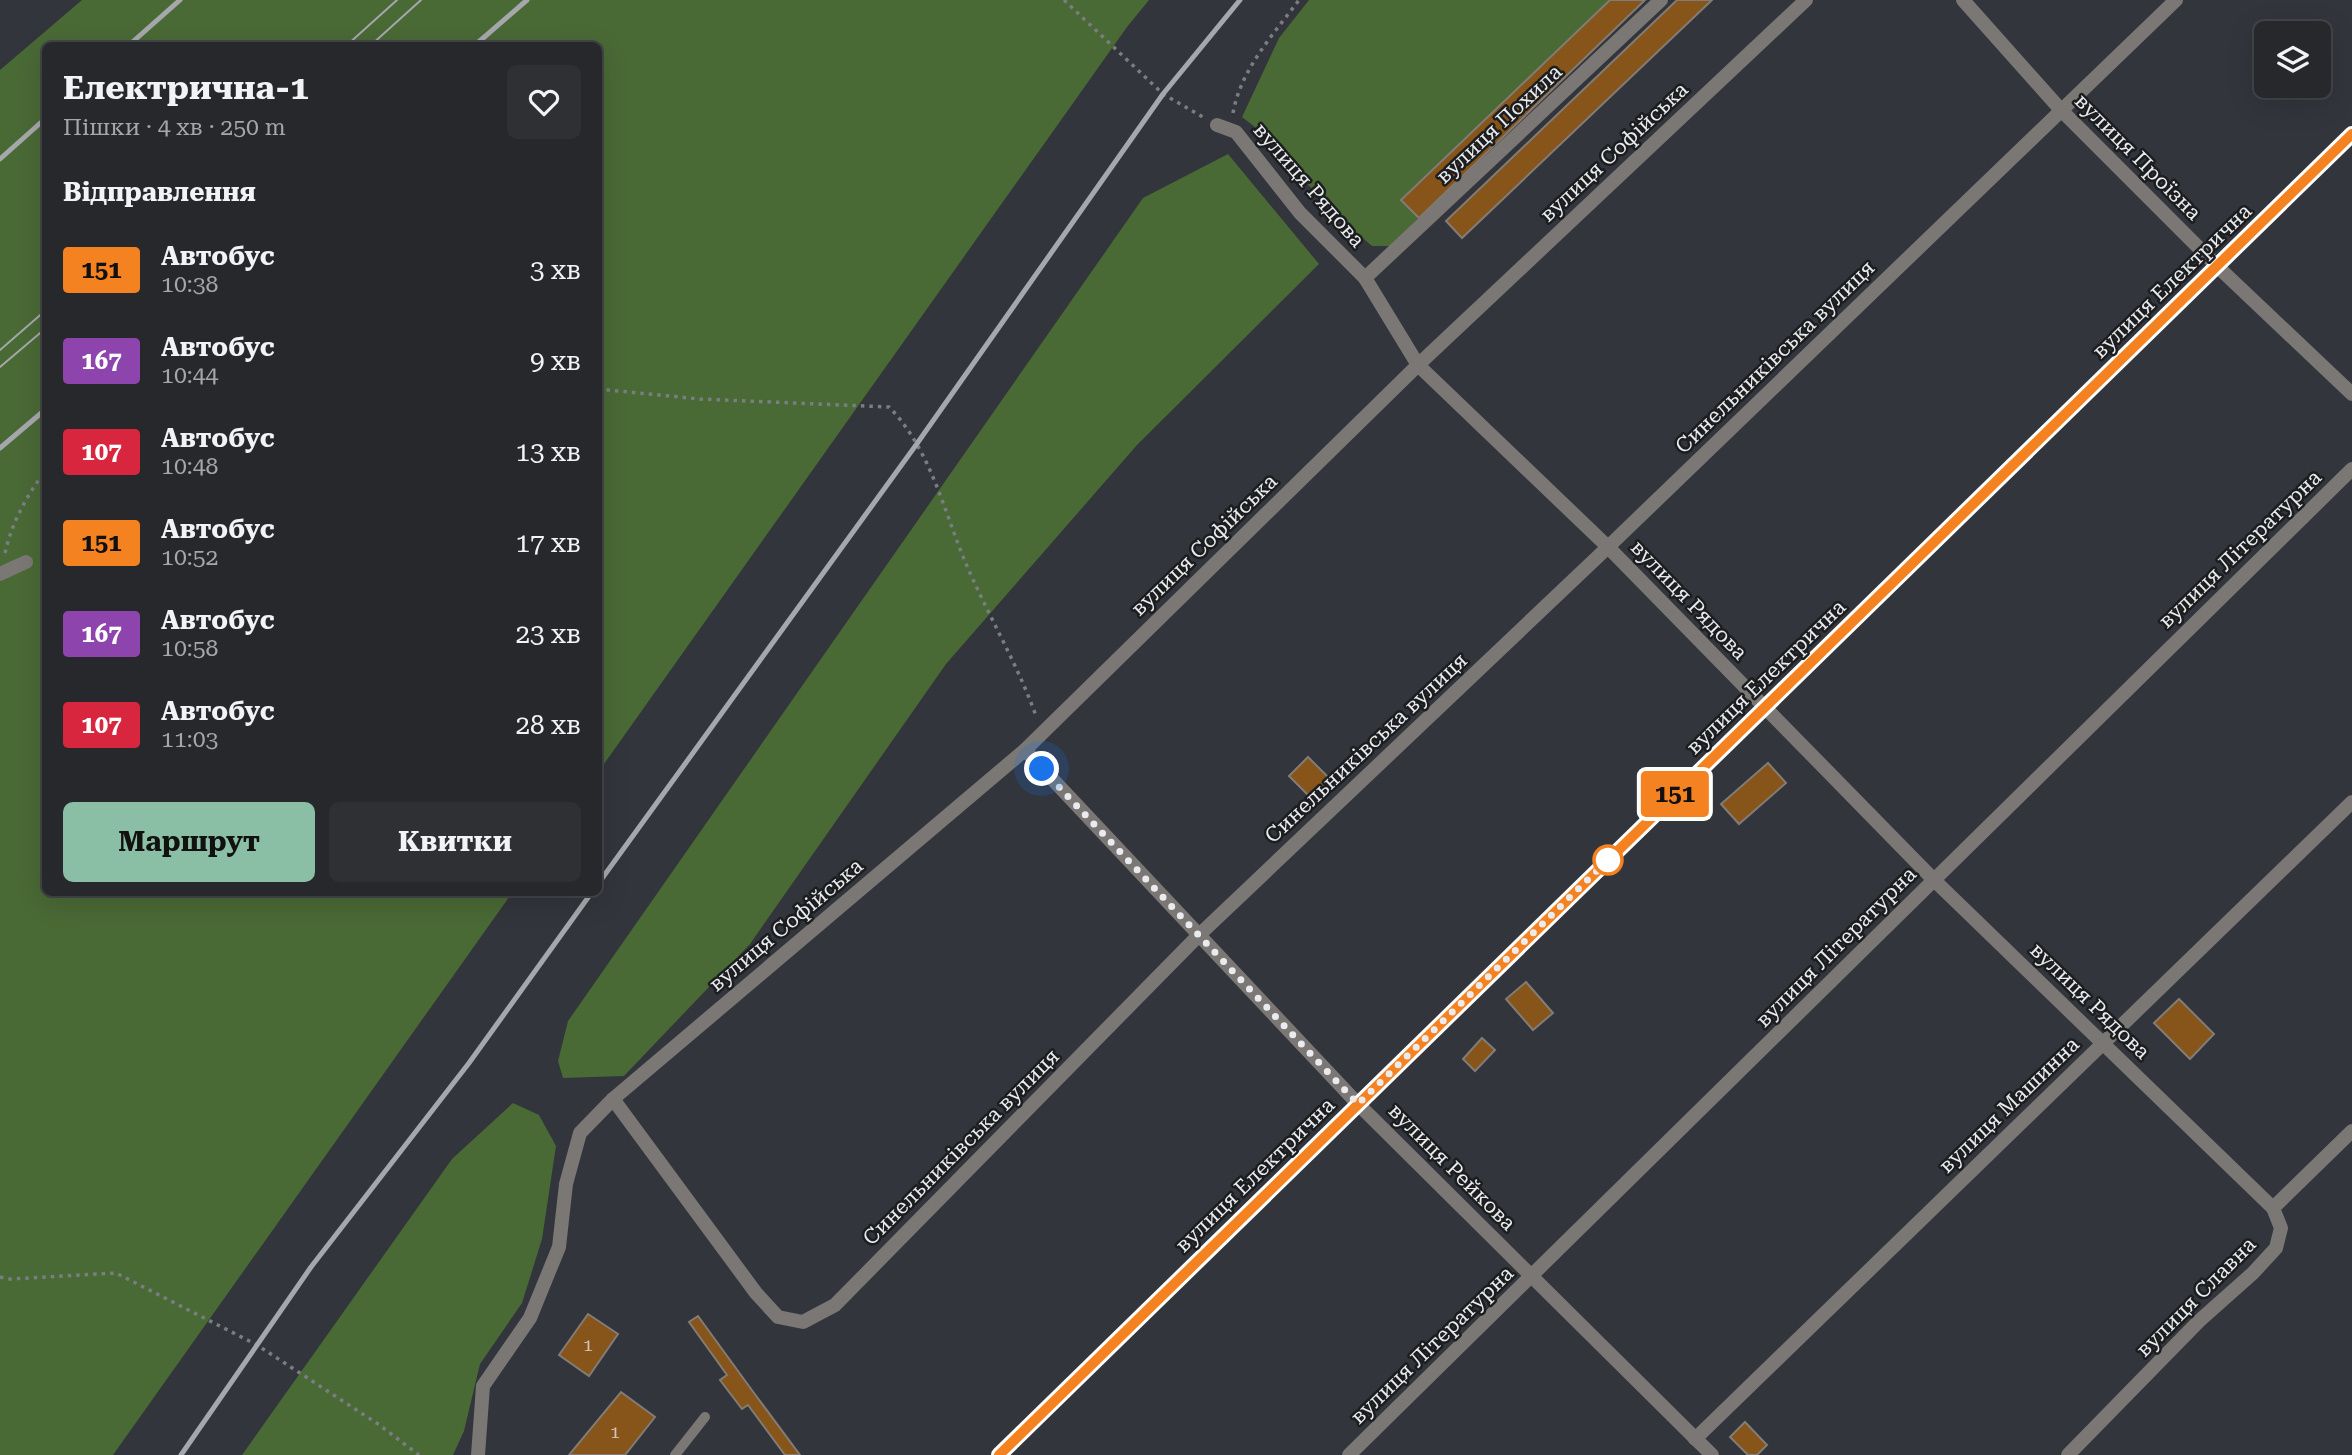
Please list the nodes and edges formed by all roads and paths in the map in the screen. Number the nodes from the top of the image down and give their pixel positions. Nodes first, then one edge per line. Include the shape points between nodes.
1 (1064, 0) edge
2 (1299, 0) edge
3 (1661, 0) edge
4 (1806, 0) edge
5 (1963, 0) edge
6 (2176, 0) edge
7 (2061, 110) junction
8 (1217, 125) joint
9 (1236, 132) junction
10 (2352, 134) edge
11 (2218, 267) junction
12 (1365, 278) junction
13 (1419, 365) junction
14 (602, 389) edge
15 (2352, 394) edge
16 (2352, 469) edge
17 (42, 475) edge
18 (1608, 547) junction
19 (26, 562) dead end
20 (1, 567) edge
21 (1764, 707) junction
22 (1042, 734) junction
23 (1025, 750) junction
24 (2352, 802) edge
25 (1934, 880) junction
26 (1198, 936) junction
27 (2103, 1043) junction
28 (613, 1099) junction
29 (1358, 1104) junction
30 (2352, 1130) edge
31 (2273, 1208) junction
32 (1532, 1276) junction
33 (0, 1277) edge
34 (705, 1417) dead end
35 (1702, 1449) edge
36 (419, 1455) edge
37 (478, 1455) edge
38 (675, 1455) edge
39 (999, 1455) edge
40 (1349, 1455) edge
41 (2068, 1455) edge

1 - 8 path via 1163,94
2 - 9 path via 1248,69 1236,97
3 - 12 street, вулиця Похила
4 - 13 street, вулиця Софійська
5 - 7 street, вулиця Проїзна
6 - 7 street, Синельниківська вулиця
7 - 11 street, вулиця Проїзна
7 - 18 street, Синельниківська вулиця
8 - 9 street, вулиця Рядова
9 - 12 street, вулиця Рядова via 1300,213
10 - 11 street, вулиця Електрична
11 - 15 street, вулиця Проїзна
11 - 21 street, вулиця Електрична
12 - 13 street, вулиця Рядова
13 - 18 street, вулиця Рядова
13 - 22 street, вулиця Софійська
14 - 22 path via 700,399 889,407 904,423 929,467 969,571
16 - 25 street, вулиця Літературна
17 - 20 path via 29,491 9,535
18 - 21 street, вулиця Рядова
18 - 26 street, Синельниківська вулиця
19 - 20 street
21 - 25 street, вулиця Рядова
21 - 29 street, вулиця Електрична
22 - 23 street, вулиця Софійська
23 - 26 street, вулиця Рейкова
23 - 28 street, вулиця Софійська
24 - 27 street, вулиця Машинна
25 - 27 street, вулиця Рядова
25 - 32 street, вулиця Літературна
26 - 28 street, Синельниківська вулиця via 835,1305 803,1322 778,1317 756,1293
26 - 29 street, вулиця Рейкова
27 - 31 street, вулиця Рядова
27 - 35 street, вулиця Машинна
28 - 37 street, вулиця Софійська via 580,1133 566,1184 559,1247 530,1318 483,1386
29 - 32 street, вулиця Рейкова
29 - 39 street, вулиця Електрична
30 - 31 street
31 - 41 street, вулиця Славна via 2281,1228 2276,1248
32 - 35 street, вулиця Рейкова
32 - 40 street, вулиця Літературна
33 - 36 path via 116,1273 257,1345
34 - 38 lane

